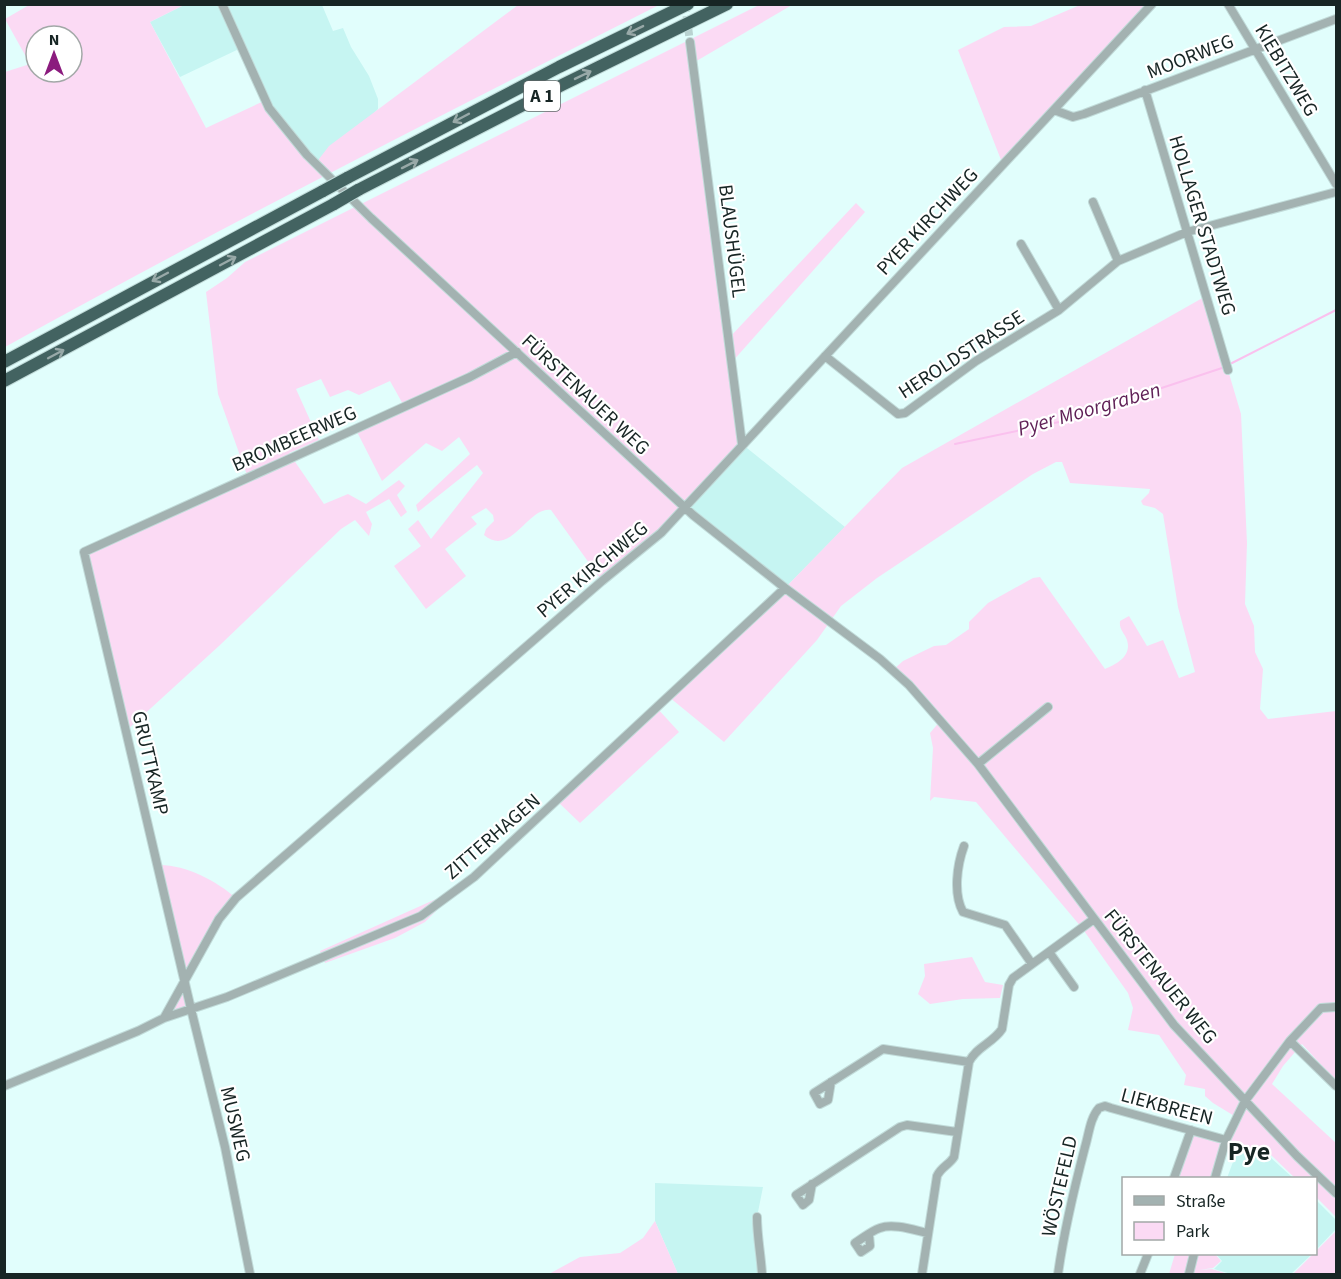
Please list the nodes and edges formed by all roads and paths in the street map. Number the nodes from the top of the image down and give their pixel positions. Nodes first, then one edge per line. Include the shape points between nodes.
1 (222, 4) edge
2 (688, 4) edge
3 (727, 4) edge
4 (1152, 4) edge
5 (1228, 4) edge
6 (1336, 18) edge
7 (690, 42) tunnel mouth
8 (1256, 49) junction
9 (1145, 90) junction
10 (1054, 110) junction
11 (1336, 184) edge
12 (1336, 192) edge
13 (1093, 202) dead end
14 (1187, 232) junction
15 (1021, 244) dead end
16 (1118, 261) junction
17 (1059, 310) junction
18 (517, 352) junction
19 (825, 356) junction
20 (4, 362) edge
21 (1228, 370) dead end
22 (4, 381) edge
23 (742, 444) junction
24 (685, 508) junction
25 (84, 552) joint
26 (785, 588) junction
27 (1048, 707) dead end
28 (978, 764) junction
29 (964, 846) dead end
30 (1094, 919) junction
31 (1049, 952) junction
32 (1032, 964) junction
33 (185, 982) junction
34 (1074, 987) dead end
35 (1336, 1007) edge
36 (191, 1009) junction
37 (164, 1018) junction
38 (1290, 1041) junction
39 (969, 1062) junction
40 (831, 1082) dead end
41 (4, 1086) edge
42 (1336, 1086) edge
43 (1245, 1101) junction
44 (1099, 1108) joint
45 (1191, 1130) junction
46 (957, 1132) junction
47 (1226, 1140) junction
48 (1175, 1177) edge
49 (1216, 1177) edge
50 (812, 1184) dead end
51 (1336, 1194) edge
52 (757, 1217) dead end
53 (927, 1233) junction
54 (869, 1234) dead end
55 (1148, 1255) edge
56 (1194, 1255) edge
57 (250, 1275) edge
58 (762, 1275) edge
59 (922, 1275) edge
60 (1058, 1275) edge
61 (1140, 1275) edge
62 (1189, 1275) edge

1 - 18 street, FÜRSTENAUER WEG via 269,108 307,155
2 -> 20 highway, A 1, bridge via 559,67
22 -> 3 highway, A 1, bridge via 358,190
4 - 10 street, PYER KIRCHWEG
5 - 8 street, KIEBITZWEG
6 - 8 street, MOORWEG
7 - 23 street, BLAUSHÜGEL
8 - 9 street, MOORWEG
8 - 11 street, KIEBITZWEG
9 - 10 street, MOORWEG via 1073,117
9 - 14 street, HOLLAGER STADTWEG
10 - 19 street, PYER KIRCHWEG
12 - 14 street, HEROLDSTRASSE
13 - 16 street
14 - 16 street, HEROLDSTRASSE
14 - 21 street, HOLLAGER STADTWEG
15 - 17 street
16 - 17 street, HEROLDSTRASSE
17 - 19 street, HEROLDSTRASSE via 898,414
18 - 24 street, FÜRSTENAUER WEG
18 - 25 street, BROMBEERWEG
19 - 23 street, PYER KIRCHWEG
23 - 24 street, PYER KIRCHWEG
24 - 26 street, FÜRSTENAUER WEG
24 - 33 street, PYER KIRCHWEG via 661,533 236,898 219,919
25 - 33 street, GRUTTKAMP
26 - 28 street, FÜRSTENAUER WEG via 857,640 901,678
26 - 36 street, ZITTERHAGEN via 474,877 421,916
27 - 28 street
28 - 30 street, FÜRSTENAUER WEG
29 - 32 street via 958,861 959,904 963,912 1005,925
30 - 31 street
30 - 43 street, FÜRSTENAUER WEG via 1162,1011
31 - 32 street
31 - 34 street
32 - 39 street via 1009,985 1002,1029
33 - 36 street, MUSWEG
33 - 37 street, PYER KIRCHWEG
35 - 38 street via 1321,1008
36 - 37 street, ZITTERHAGEN
36 - 57 street, MUSWEG via 225,1146
37 - 41 street
38 - 42 street
38 - 43 street
39 - 40 street via 883,1049
39 - 46 street
43 - 47 street
43 - 51 street, FÜRSTENAUER WEG
44 - 45 street, LIEKBREEN via 1105,1106
44 - 60 street, WÖSTEFELD via 1078,1172
45 - 47 street, LIEKBREEN
45 - 48 street
46 - 50 street via 900,1127
46 - 53 street via 954,1156 937,1176
47 - 49 street
52 - 58 street
53 - 54 street via 891,1227
53 - 59 street
55 - 61 street
56 - 62 street

